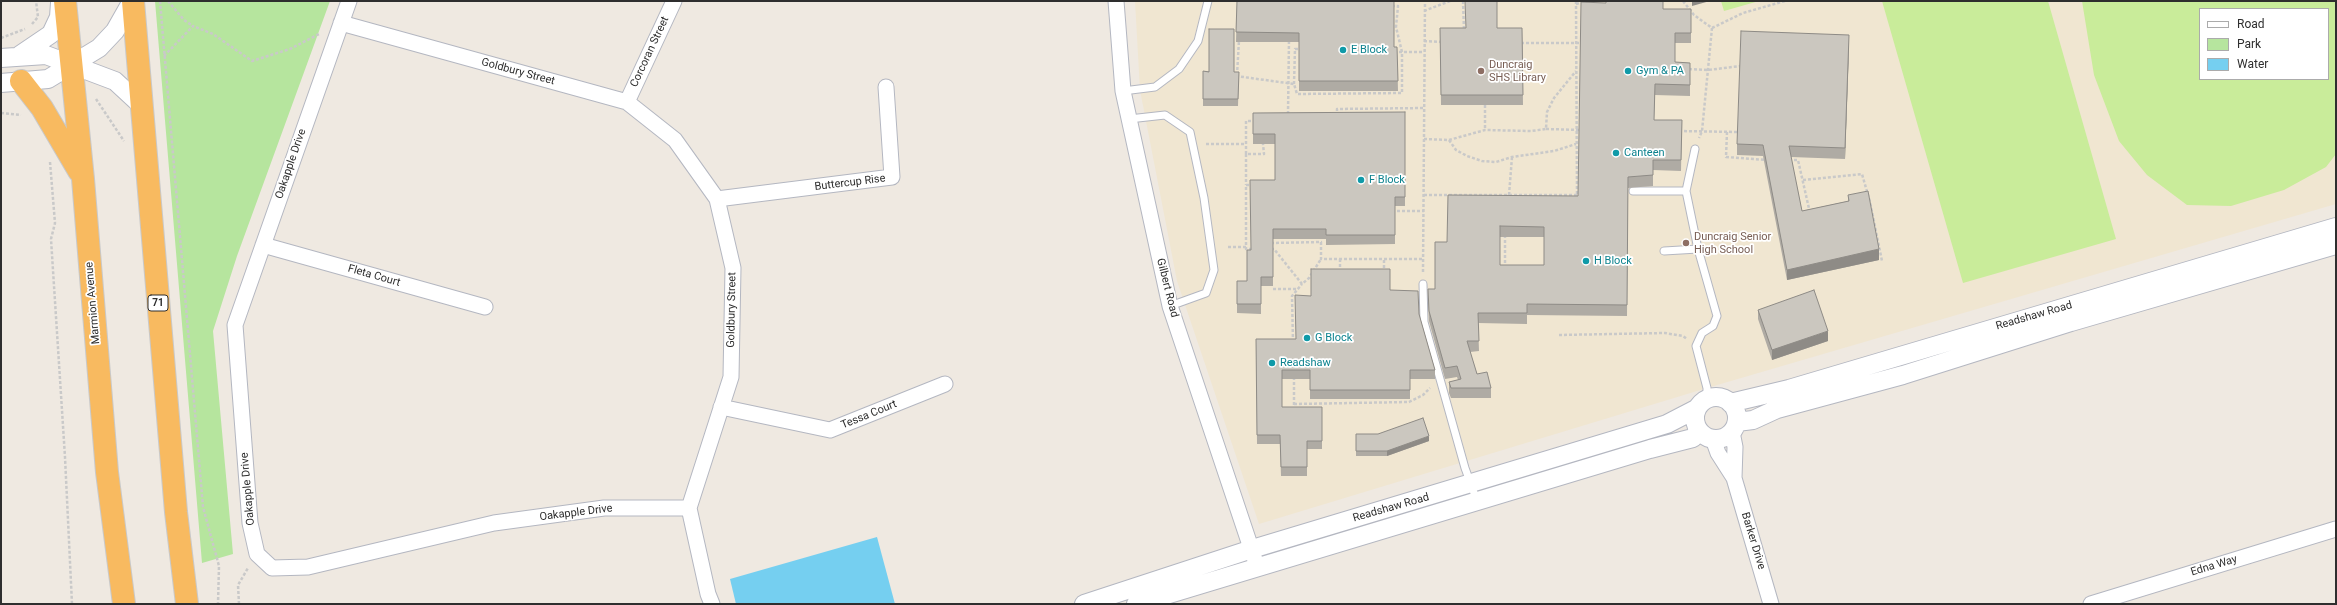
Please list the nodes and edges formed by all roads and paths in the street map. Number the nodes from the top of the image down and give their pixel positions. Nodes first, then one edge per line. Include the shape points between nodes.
1 (36, 1) edge
2 (60, 1) edge
3 (65, 1) edge
4 (132, 1) edge
5 (160, 1) edge
6 (168, 1) edge
7 (349, 1) edge
8 (674, 1) edge
9 (1116, 1) edge
10 (1208, 1) edge
11 (1424, 1) edge
12 (1450, 1) edge
13 (1463, 1) edge
14 (1589, 1) edge
15 (1683, 1) edge
16 (1785, 1) edge
17 (1576, 2) edge
18 (1390, 6) edge
19 (1424, 11) junction
20 (341, 24) junction
21 (193, 26) junction
22 (1712, 28) junction
23 (1239, 37) edge
24 (1289, 37) edge
25 (1464, 37) edge
26 (1, 38) edge
27 (1424, 41) junction
28 (1448, 42) edge
29 (1520, 43) edge
30 (1576, 43) junction
31 (1581, 43) edge
32 (1309, 49) edge
33 (1402, 52) junction
34 (1424, 52) junction
35 (1390, 55) edge
36 (10, 57) edge
37 (164, 57) junction
38 (71, 63) junction
39 (1740, 66) edge
40 (1681, 69) edge
41 (1708, 70) junction
42 (1576, 71) junction
43 (1229, 76) edge
44 (1237, 76) junction
45 (11, 82) edge
46 (1288, 83) junction
47 (1294, 84) junction
48 (886, 87) dead end
49 (1123, 91) junction
50 (96, 98) dead end
51 (627, 102) junction
52 (1485, 105) edge
53 (142, 106) junction
54 (1424, 108) junction
55 (1, 113) edge
56 (23, 116) dead end
57 (1129, 119) junction
58 (1288, 120) edge
59 (1337, 120) edge
60 (1260, 121) edge
61 (1546, 129) junction
62 (1485, 130) junction
63 (1576, 130) junction
64 (1584, 130) edge
65 (1674, 131) edge
66 (1702, 131) junction
67 (1727, 132) junction
68 (1738, 132) edge
69 (1424, 139) junction
70 (1449, 140) junction
71 (1206, 144) dead end
72 (1246, 144) junction
73 (1263, 144) edge
74 (1576, 144) junction
75 (127, 146) dead end
76 (1695, 149) joint
77 (1246, 154) junction
78 (49, 157) dead end
79 (1512, 157) junction
80 (1768, 160) edge
81 (1783, 160) edge
82 (83, 179) junction
83 (1803, 180) junction
84 (1246, 185) junction
85 (1262, 185) edge
86 (1633, 191) edge
87 (1686, 191) junction
88 (1424, 195) junction
89 (1509, 195) junction
90 (1577, 195) junction
91 (1584, 195) edge
92 (717, 199) junction
93 (1577, 201) edge
94 (1509, 202) edge
95 (1387, 211) edge
96 (1424, 211) junction
97 (1805, 218) edge
98 (2336, 227) edge
99 (1505, 231) edge
100 (1499, 240) edge
101 (1505, 240) junction
102 (1254, 243) edge
103 (1268, 243) edge
104 (263, 244) junction
105 (2336, 244) edge
106 (1246, 245) junction
107 (1228, 247) dead end
108 (1259, 248) edge
109 (1266, 249) edge
110 (1698, 249) junction
111 (1664, 251) dead end
112 (1321, 259) junction
113 (1340, 259) junction
114 (1424, 259) junction
115 (1384, 260) junction
116 (1882, 261) dead end
117 (1500, 270) edge
118 (1340, 278) edge
119 (1384, 278) edge
120 (1302, 284) junction
121 (1423, 284) joint
122 (1273, 289) edge
123 (1298, 289) junction
124 (1170, 306) junction
125 (485, 307) dead end
126 (1559, 335) dead end
127 (1293, 344) edge
128 (1696, 346) junction
129 (1294, 373) edge
130 (1440, 378) junction
131 (945, 384) dead end
132 (1730, 403) junction
133 (1294, 404) junction
134 (1702, 404) junction
135 (721, 407) junction
136 (1294, 412) edge
137 (1735, 427) junction
138 (1706, 435) junction
139 (1734, 478) junction
140 (1471, 484) junction
141 (1477, 501) junction
142 (689, 508) junction
143 (2336, 529) edge
144 (1252, 549) junction
145 (257, 554) junction
146 (1257, 566) junction
147 (72, 604) edge
148 (124, 604) edge
149 (187, 604) edge
150 (218, 604) edge
151 (239, 604) edge
152 (712, 604) edge
153 (1084, 604) edge
154 (1136, 604) edge
155 (1771, 604) edge
156 (2091, 604) edge

1 - 26 path via 38,17 30,26
2 - 36 street via 59,17 51,34
3 - 38 highway, Marmion Avenue
4 - 38 street via 114,31 99,48
4 - 53 highway, 71
5 - 37 path
6 - 21 path via 184,20
7 - 20 street, Oakapple Drive
8 - 51 street, Corcoran Street
9 - 49 street, Gilbert Road
10 - 49 lane via 1198,41 1179,69 1155,87
11 - 19 path
12 - 19 path
13 - 25 path
14 - 17 path
15 - 22 path via 1694,15
16 - 22 path via 1743,13
17 - 30 path
18 - 33 path via 1398,6 1396,27
19 - 27 path
20 - 21 path via 290,49 252,61 213,34
20 - 51 street, Goldbury Street
20 - 104 street, Oakapple Drive
21 - 37 path
22 - 41 path
23 - 44 path
24 - 46 path
27 - 28 path
27 - 34 path
29 - 30 path
30 - 31 path
30 - 42 path
32 - 47 path via 1295,49
33 - 34 path
33 - 35 path
33 - 47 path via 1402,93 1297,94
34 - 54 path
36 - 38 street via 46,55
37 - 150 path via 203,507 219,566
38 - 45 street via 48,79
38 - 53 street via 115,81
38 - 82 highway, Marmion Avenue
39 - 41 path
40 - 41 path
41 - 66 path
42 - 61 path via 1554,98 1547,112
42 - 63 path
43 - 44 path
44 - 46 path
45 - 82 highway via 45,114
46 - 47 path
46 - 58 path
48 - 92 street, Buttercup Rise via 892,177
49 - 57 street, Gilbert Road
50 - 75 path
51 - 92 street, Goldbury Street via 675,140
52 - 62 path
53 - 149 highway, 71 via 176,512
54 - 59 path via 1337,109
54 - 69 path
55 - 56 path
57 - 124 street, Gilbert Road
57 - 124 lane via 1165,115 1190,132 1196,159 1214,270 1206,293
60 - 72 path via 1246,121
61 - 62 path
61 - 63 path
62 - 70 path
63 - 64 path
63 - 74 path
65 - 66 path
66 - 67 path
66 - 76 path
67 - 68 path
67 - 80 path via 1726,157
69 - 70 path
69 - 88 path
70 - 79 path via 1456,150 1482,161 1496,162
71 - 72 path
72 - 77 path
73 - 77 path via 1264,154
74 - 79 path via 1554,151
74 - 90 path
76 - 87 lane
77 - 84 path
78 - 147 path via 55,223 50,239
79 - 89 path
81 - 83 path via 1798,160
82 - 148 highway, Marmion Avenue via 107,472
83 - 97 path via 1811,216
83 - 116 path via 1862,174
84 - 85 path
84 - 106 path
86 - 87 lane
87 - 110 lane
88 - 89 path
88 - 96 path
89 - 90 path
89 - 94 path
90 - 91 path
90 - 93 path
92 - 135 street, Goldbury Street via 733,268 731,377
95 - 96 path
96 - 114 path
98 - 132 street, Readshaw Road via 1789,389
99 - 101 path
100 - 101 path
101 - 117 path via 1505,270
102 - 106 path
103 - 112 path via 1321,242
104 - 125 street, Fleta Court
104 - 145 street, Oakapple Drive via 235,325 250,523
105 - 137 street, Readshaw Road via 2071,322 1904,375 1777,409
106 - 107 path
106 - 108 path via 1246,249
109 - 120 path via 1274,249
110 - 111 lane
110 - 128 lane via 1717,316 1713,326 1702,333
112 - 113 path
112 - 120 path
113 - 115 path
113 - 118 path
114 - 115 path
114 - 121 path
115 - 119 path
120 - 123 path
121 - 130 lane via 1424,322
122 - 123 path
123 - 127 path via 1292,296
124 - 144 street, Gilbert Road
126 - 128 path via 1665,333 1683,336
128 - 134 lane via 1707,388
129 - 133 path
130 - 133 path via 1423,395 1409,402
130 - 140 lane
131 - 135 street, Tessa Court via 830,430
132 - 134 street via 1720,397
132 - 137 street via 1737,414
133 - 136 path
134 - 138 street via 1694,418
134 - 140 street, Readshaw Road via 1667,424
135 - 142 street, Goldbury Street
137 - 138 street via 1720,439
137 - 139 street, Barker Drive
138 - 139 street, Barker Drive
138 - 141 street, Readshaw Road via 1650,449
139 - 155 street, Barker Drive
140 - 141 lane
140 - 144 street, Readshaw Road
141 - 146 street, Readshaw Road
142 - 145 street, Oakapple Drive via 604,508 494,523 308,567 272,568
142 - 152 street
143 - 156 street, Edna Way
144 - 146 street, Gilbert Road
144 - 153 street, Readshaw Road
145 - 151 path via 238,585
146 - 154 street, Readshaw Road

